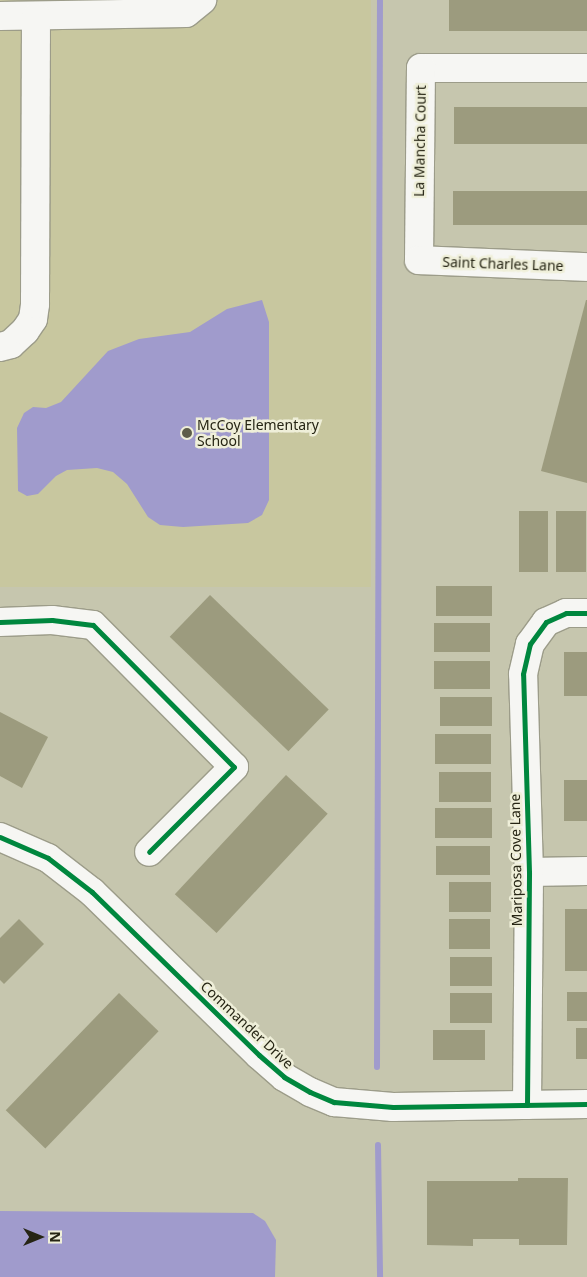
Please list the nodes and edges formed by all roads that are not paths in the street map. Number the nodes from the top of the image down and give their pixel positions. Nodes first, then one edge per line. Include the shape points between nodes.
1 (202, 0) edge
2 (0, 16) edge
3 (36, 17) junction
4 (587, 68) edge
5 (419, 260) joint
6 (587, 267) edge
7 (0, 347) edge
8 (587, 613) edge
9 (0, 622) edge
10 (0, 838) edge
11 (149, 852) dead end
12 (587, 871) edge
13 (529, 872) junction
14 (587, 1104) edge
15 (527, 1105) junction

1 - 3 street via 186,13
2 - 3 street
3 - 7 street via 36,304 33,319 25,331 11,344
4 - 5 street, La Mancha Court via 421,68
5 - 6 street, Saint Charles Lane
8 - 13 street, Mariposa Cove Lane via 566,613 546,622 530,644 523,674
9 - 11 street via 52,620 94,625 234,767
10 - 15 street, Commander Drive via 48,858 92,892 259,1055 284,1077 310,1092 334,1102 368,1106
12 - 13 street
13 - 15 street, Mariposa Cove Lane
14 - 15 street, Commander Drive

